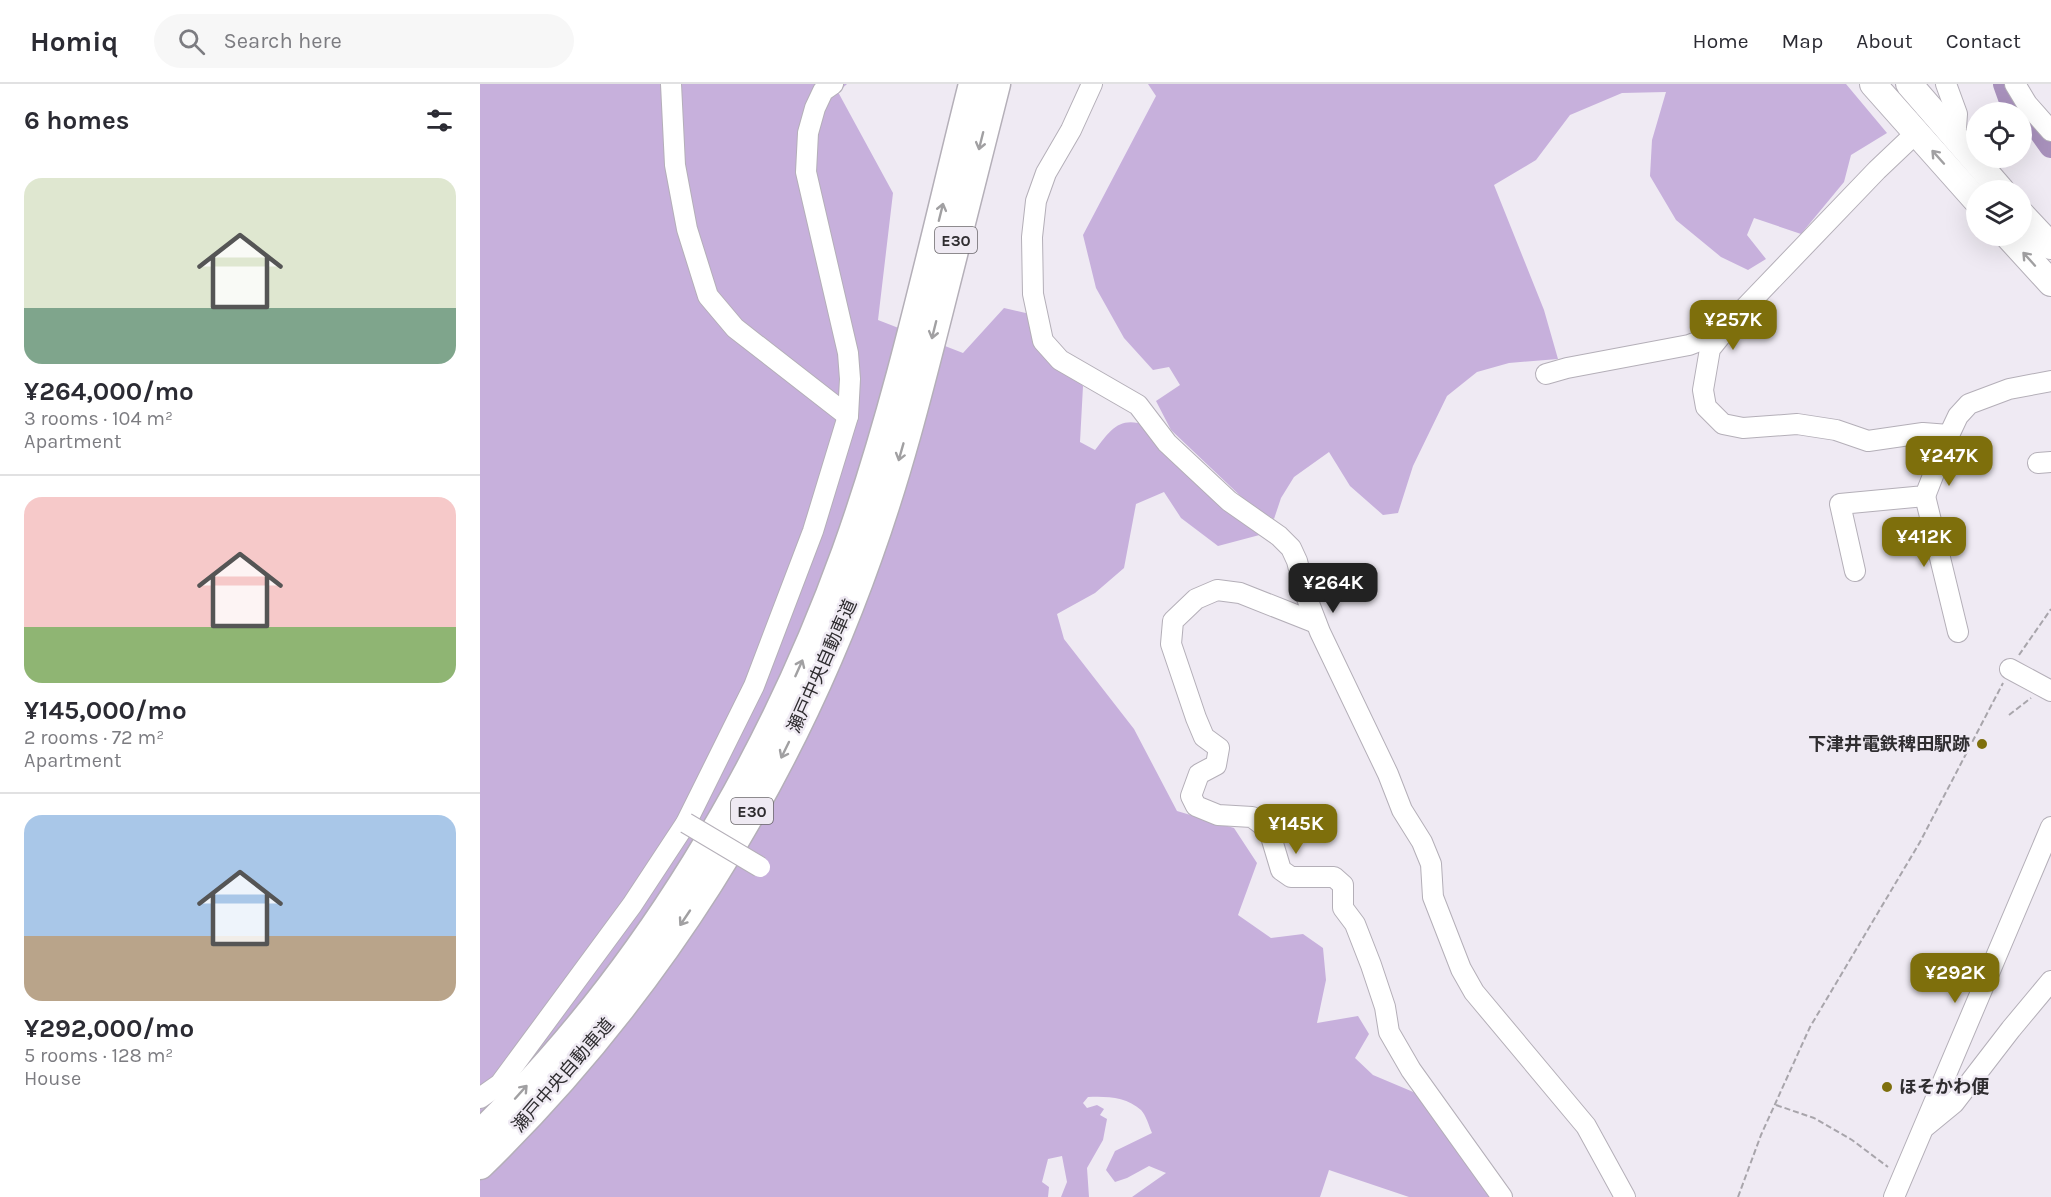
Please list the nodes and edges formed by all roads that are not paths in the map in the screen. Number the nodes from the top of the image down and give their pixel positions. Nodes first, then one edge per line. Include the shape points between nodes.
1 (671, 84) edge
2 (832, 84) edge
3 (974, 84) edge
4 (996, 84) edge
5 (1092, 84) edge
6 (1873, 84) edge
7 (1909, 84) edge
8 (1947, 84) edge
9 (2015, 84) edge
10 (2051, 131) edge
11 (1951, 132) junction
12 (1916, 133) junction
13 (1992, 180) edge
14 (1966, 189) edge
15 (2032, 226) edge
16 (2017, 246) edge
17 (2051, 246) edge
18 (2051, 283) edge
19 (1723, 333) junction
20 (1546, 374) dead end
21 (2051, 381) edge
22 (907, 393) junction
23 (848, 416) junction
24 (1949, 435) junction
25 (1925, 496) junction
26 (1855, 571) dead end
27 (1316, 623) junction
28 (1958, 632) dead end
29 (2010, 669) road end
30 (2048, 689) edge
31 (686, 823) junction
32 (2051, 827) edge
33 (760, 867) dead end
34 (2051, 981) edge
35 (480, 1098) edge
36 (1923, 1128) junction
37 (480, 1134) edge
38 (480, 1165) edge
39 (1502, 1197) edge
40 (1626, 1197) edge
41 (1894, 1197) edge

1 - 23 street via 675,165 687,229 708,296 735,328
2 - 23 street via 823,91 815,108 808,133 806,172 848,353
22 -> 3 highway, 瀬戸中央自動車道 / E30
4 -> 22 highway, 瀬戸中央自動車道 / E30
5 - 27 street via 1046,173 1036,201 1033,294 1043,341 1060,360 1138,405 1167,442 1229,501 1291,548
6 - 12 main road
7 - 11 main road
8 - 11 street via 1957,114 1956,128
9 - 10 street
11 - 13 main road
14 -> 12 main road
12 - 19 street
15 - 17 main road
18 -> 16 main road
19 - 20 street via 1689,345
19 - 24 street via 1710,350 1703,390 1706,407 1723,424 1743,428 1797,424 1836,430 1868,441 1923,433
21 - 24 street via 2009,389 1969,404
37 -> 22 highway, 瀬戸中央自動車道 / E30 via 570,1037 629,962 745,780 782,707 830,593
22 -> 38 highway, 瀬戸中央自動車道 / E30 via 891,489 867,558 835,641 765,790 715,875 647,975 588,1051
23 - 31 street via 813,531 754,686
24 - 25 street
25 - 26 street via 1840,504
25 - 28 street
27 - 39 street via 1240,593 1217,590 1196,599 1173,621 1171,644 1196,718 1204,737 1219,748 1216,765 1199,774 1191,796 1196,807 1218,815 1252,817 1269,830 1281,870 1292,877 1334,877 1343,885 1343,908 1355,924 1371,965 1389,1032 1411,1070
27 - 40 street via 1402,810 1422,842 1431,864 1433,897 1461,969 1474,992 1586,1126
29 - 30 street
31 - 33 street, bridge
31 - 35 street via 632,905 520,1058 500,1084
32 - 36 street
34 - 36 street via 1954,1103
36 - 41 street

